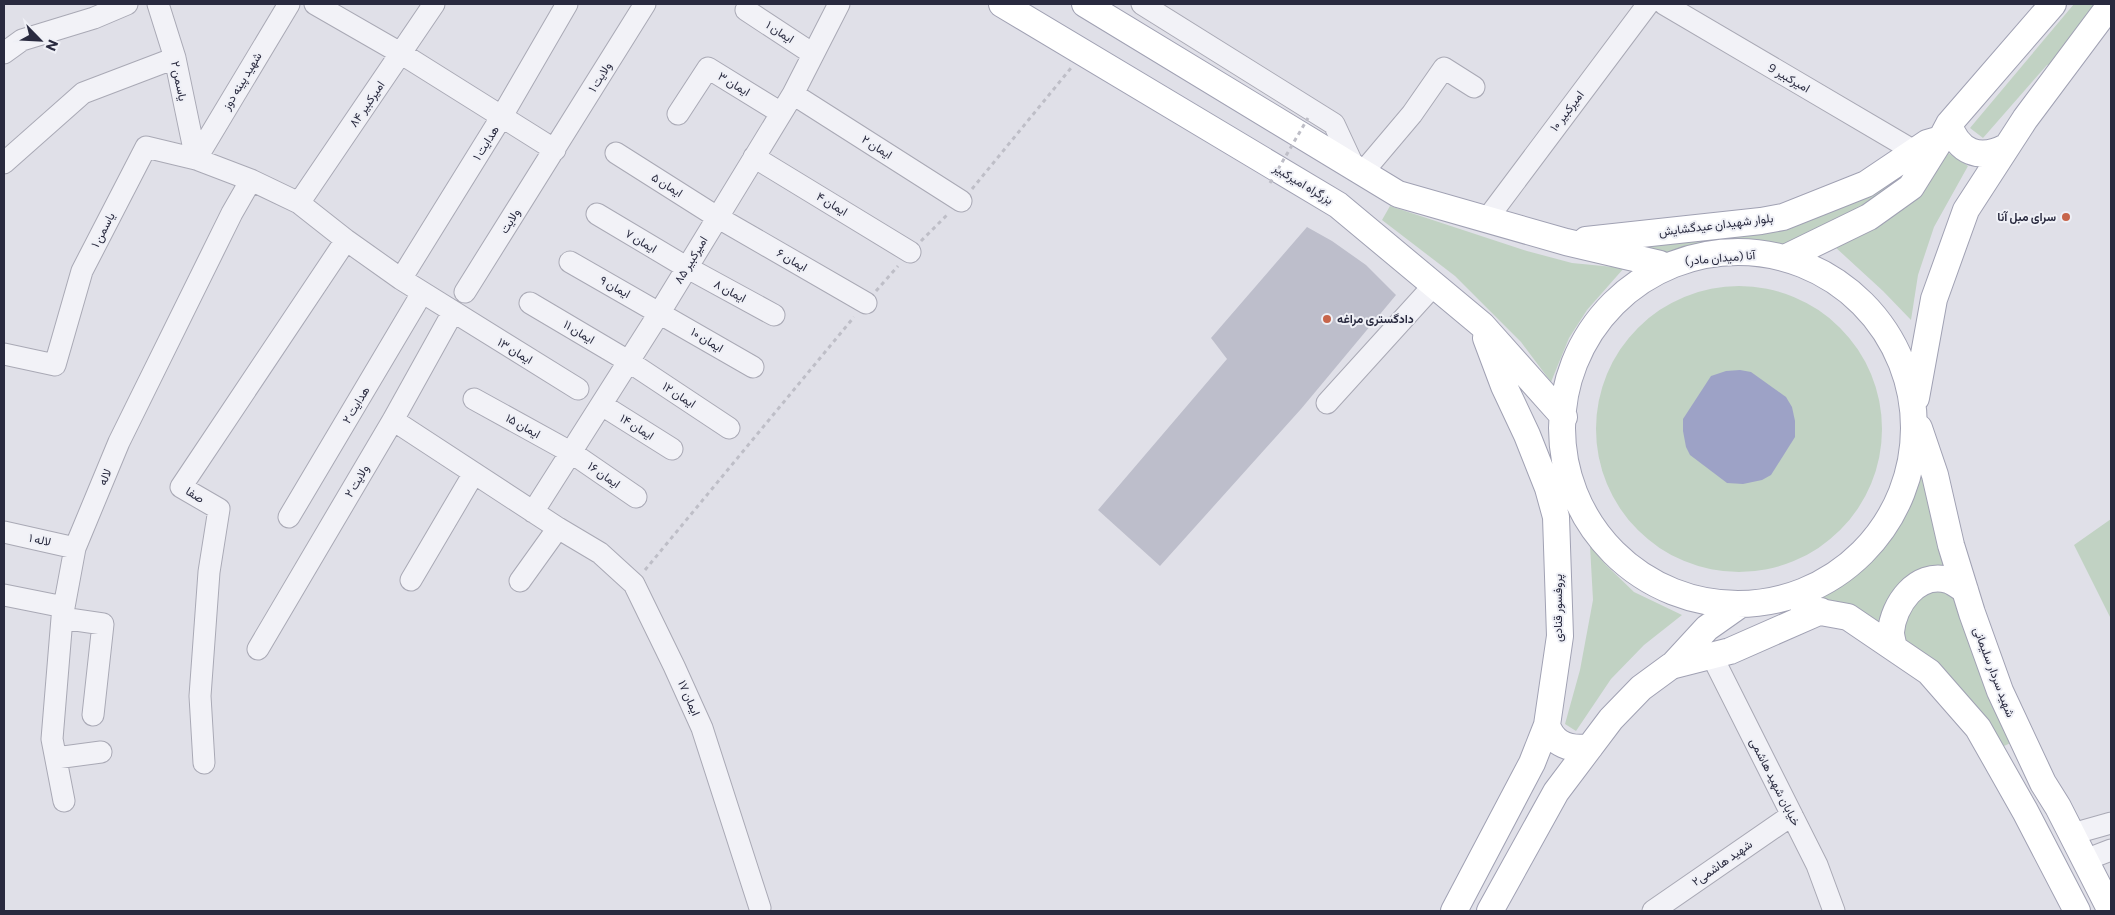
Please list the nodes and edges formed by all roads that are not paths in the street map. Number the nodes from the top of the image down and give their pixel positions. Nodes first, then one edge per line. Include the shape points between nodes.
1 (127, 4) edge
2 (158, 4) edge
3 (289, 4) edge
4 (315, 4) edge
5 (434, 4) edge
6 (567, 4) edge
7 (645, 4) edge
8 (839, 4) edge
9 (1002, 4) edge
10 (1085, 4) edge
11 (1142, 4) edge
12 (1648, 4) edge
13 (1664, 4) edge
14 (2053, 4) edge
15 (2111, 4) edge
16 (746, 10) dead end
17 (4, 53) edge
18 (402, 54) junction
19 (813, 54) junction
20 (175, 58) junction
21 (1474, 87) dead end
22 (792, 94) junction
23 (781, 113) junction
24 (678, 114) dead end
25 (502, 116) junction
26 (1945, 131) junction
27 (2006, 147) junction
28 (555, 150) junction
29 (1914, 152) junction
30 (616, 153) dead end
31 (754, 157) junction
32 (196, 159) junction
33 (4, 163) edge
34 (1358, 170) junction
35 (251, 180) junction
36 (961, 201) dead end
37 (299, 203) junction
38 (597, 214) dead end
39 (717, 217) junction
40 (1487, 218) junction
41 (346, 240) junction
42 (1566, 242) junction
43 (910, 252) dead end
44 (1788, 256) junction
45 (570, 262) dead end
46 (1660, 264) junction
47 (686, 268) junction
48 (401, 279) junction
49 (1434, 285) junction
50 (465, 292) dead end
51 (422, 293) junction
52 (866, 302) dead end
53 (530, 303) dead end
54 (453, 312) junction
55 (660, 312) junction
56 (774, 315) dead end
57 (1482, 325) junction
58 (4, 354) edge
59 (628, 361) junction
60 (753, 367) dead end
61 (578, 389) dead end
62 (474, 399) dead end
63 (1327, 403) dead end
64 (602, 405) junction
65 (1915, 412) junction
66 (1564, 417) junction
67 (393, 420) junction
68 (729, 428) dead end
69 (672, 449) dead end
70 (572, 453) junction
71 (474, 473) junction
72 (636, 497) dead end
73 (533, 512) junction
74 (289, 517) dead end
75 (558, 528) junction
76 (4, 532) edge
77 (75, 548) junction
78 (411, 580) dead end
79 (520, 581) dead end
80 (1965, 590) junction
81 (4, 595) edge
82 (1753, 603) junction
83 (1821, 611) junction
84 (63, 612) junction
85 (1894, 648) junction
86 (258, 649) dead end
87 (1714, 655) junction
88 (1671, 666) junction
89 (93, 715) dead end
90 (1547, 725) junction
91 (1590, 747) junction
92 (101, 752) dead end
93 (56, 758) junction
94 (204, 763) dead end
95 (1527, 772) junction
96 (1556, 792) junction
97 (64, 800) dead end
98 (1792, 815) junction
99 (2111, 823) edge
100 (2072, 834) junction
101 (2111, 850) edge
102 (2085, 860) junction
103 (760, 908) dead end
104 (1454, 911) edge
105 (1490, 911) edge
106 (1653, 911) edge
107 (1834, 911) edge
108 (2076, 911) edge
109 (2111, 911) edge

1 - 17 street via 94,18 22,40
2 - 20 street, یاسمن ۲
3 - 32 street, شهید پینه دوز
4 - 18 street
5 - 18 street, امیرکبیر ۸۴
6 - 25 street, هدایت ۱
7 - 28 street, ولایت ۱
8 - 19 street, امیرکبیر ۸۵
9 - 49 main road, بزرگراه امیرکبیر via 1338,205
10 - 34 main road
11 - 34 street via 1334,124
12 - 40 street, امیرکبیر ۱۰
13 - 29 street, امیرکبیر 9
14 - 26 main road, بلوار شهیدان عیدگشایش
15 - 27 main road
16 - 19 street, ایمان ۱
18 - 25 street
18 - 37 street, امیرکبیر ۸۴
19 - 22 street, امیرکبیر ۸۵
20 - 32 street, یاسمن ۲
20 - 33 street via 83,93
21 - 34 street via 1444,68 1412,114
22 - 23 street, امیرکبیر ۸۵
22 - 36 street, ایمان ۲
23 - 24 street, ایمان ۳ via 708,68
23 - 31 street, امیرکبیر ۸۵
25 - 28 street
25 - 48 street, هدایت ۱
26 - 27 main road via 1971,152 1995,153
26 - 29 main road, بلوار شهیدان عیدگشایش
26 - 44 main road via 1911,187 1869,217
27 - 65 main road via 1966,210 1934,299
28 - 50 street, ولایت
29 - 42 main road, بلوار شهیدان عیدگشایش via 1866,184 1783,217
30 - 39 street, ایمان ۵
31 - 39 street, امیرکبیر ۸۵
31 - 43 street, ایمان ۴
32 - 35 street, ایمان ۱۳
32 - 58 street, یاسمن ۱ via 146,147 82,271 55,365
34 - 40 main road via 1398,194
35 - 37 street, ایمان ۱۳
35 - 77 street, لاله via 119,442
37 - 41 street, ایمان ۱۳
38 - 47 street, ایمان ۷
39 - 47 street, امیرکبیر ۸۵
39 - 52 street, ایمان ۶
40 - 42 main road
41 - 48 street, ایمان ۱۳
41 - 94 street, صفا via 182,487 219,510 209,572 200,696
42 - 46 main road
44 - 46 main road, آنا (میدان مادر) via 1750,254
44 - 65 main road, آنا (میدان مادر) via 1835,278 1874,312 1901,356
45 - 55 street, ایمان ۹
46 - 66 main road, آنا (میدان مادر) via 1629,286 1590,329 1566,383
47 - 55 street, امیرکبیر ۸۵
47 - 56 street, ایمان ۸
48 - 51 street, ایمان ۱۳
49 - 57 main road, بزرگراه امیرکبیر
49 - 63 street
51 - 54 street, ایمان ۱۳
51 - 74 street, هدایت ۲
53 - 59 street, ایمان ۱۱
54 - 61 street, ایمان ۱۳
54 - 67 street, ولایت ۲
55 - 59 street, امیرکبیر ۸۵
55 - 60 street, ایمان ۱۰
57 - 66 main road, بزرگراه امیرکبیر
57 - 90 main road, پروفسور قنادی via 1504,386 1548,488 1556,517 1560,636
59 - 64 street, امیرکبیر ۸۵
59 - 68 street, ایمان ۱۲
62 - 70 street, ایمان ۱۵
64 - 69 street, ایمان ۱۴
64 - 70 street, امیرکبیر ۸۵
65 - 80 main road, شهید سردار سلیمانی
65 - 82 main road, آنا (میدان مادر) via 1913,461 1899,502 1876,540 1844,570 1806,592
66 - 82 main road, آنا (میدان مادر) via 1571,492 1607,548 1640,576 1679,595 1721,604
67 - 71 street, ایمان ۱۷
67 - 86 street, ولایت ۲
70 - 72 street, ایمان ۱۶
70 - 73 street, امیرکبیر ۸۵
71 - 73 street, ایمان ۱۷
71 - 78 street
73 - 75 street, ایمان ۱۷
75 - 79 street
75 - 103 street, ایمان ۱۷ via 600,553 634,584 702,728
76 - 77 street, لاله ۱
77 - 84 street, لاله
80 - 85 main road via 1948,580 1928,580 1908,592 1896,611 1891,633
80 - 100 main road, شهید سردار سلیمانی via 2000,691 2043,783
81 - 84 street
82 - 83 main road
82 - 88 main road via 1707,628
83 - 85 main road via 1848,618
83 - 87 main road via 1745,645
84 - 89 street via 103,624
84 - 93 street, لاله via 52,739
85 - 108 main road via 1929,672 1978,728
87 - 88 main road
87 - 98 street, خیابان شهید هاشمی
88 - 91 main road via 1641,688 1610,719
90 - 91 main road via 1550,734 1565,746 1577,749
90 - 95 main road, پروفسور قنادی
91 - 96 main road
92 - 93 street
93 - 97 street, لاله
95 - 96 main road via 1546,774
95 - 104 main road, پروفسور قنادی
96 - 105 main road
98 - 106 street, شهید هاشمی۲
98 - 107 street, خیابان شهید هاشمی via 1817,864
99 - 100 street
100 - 102 main road, شهید سردار سلیمانی
101 - 102 street
102 - 109 main road, شهید سردار سلیمانی

